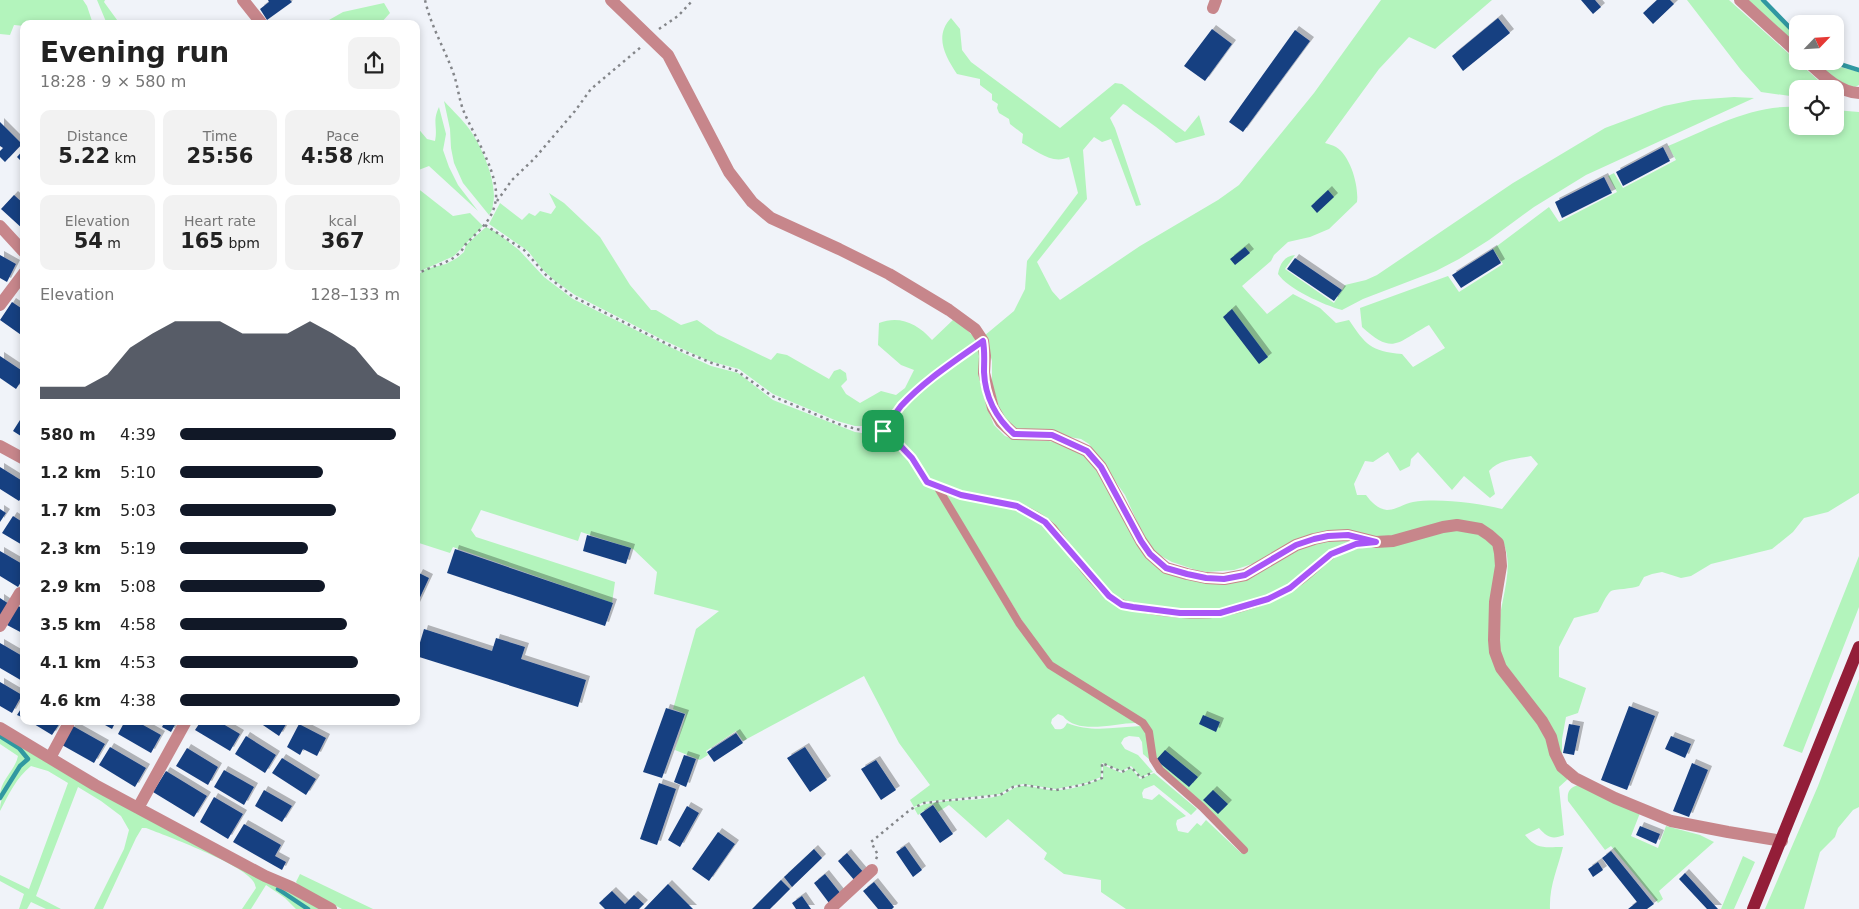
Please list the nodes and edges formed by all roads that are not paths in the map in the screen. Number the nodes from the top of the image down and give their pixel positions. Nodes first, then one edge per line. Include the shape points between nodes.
1 (243, 0) edge
2 (611, 0) edge
3 (1740, 0) edge
4 (259, 20) edge
5 (1789, 44) edge
6 (1818, 70) edge
7 (1859, 90) edge
8 (0, 226) edge
9 (20, 248) edge
10 (20, 278) edge
11 (0, 304) edge
12 (0, 446) edge
13 (20, 457) edge
14 (1376, 542) junction
15 (20, 593) dead end
16 (0, 626) edge
17 (1859, 647) edge
18 (68, 725) edge
19 (184, 725) edge
20 (0, 728) edge
21 (50, 758) junction
22 (138, 808) junction
23 (1782, 840) junction
24 (1244, 850) dead end
25 (872, 870) road end
26 (331, 909) edge
27 (830, 909) edge
28 (1753, 909) edge

1 - 4 street
2 - 14 street via 668,55 729,172 752,202 770,218 889,274 976,329 983,341 988,391 1001,422 1014,434 1052,435 1087,451 1101,467 1141,541 1166,568 1224,579 1245,575 1296,545 1314,539 1348,535
3 - 5 street
6 - 7 street via 1852,93
8 - 9 street
10 - 11 street
12 - 13 street
14 - 23 street via 1393,541 1457,525 1480,529 1489,535 1498,543 1500,553 1494,640 1501,668 1542,720 1562,767 1575,778 1615,798 1672,821
14 - 24 lane via 1356,544 1331,554 1290,588 1268,599 1220,613 1155,611 1122,605 1109,596 1052,528 1032,514 1017,506 938,488 1034,647 1050,665 1143,723 1149,732 1153,759 1160,770
15 - 16 street
17 - 23 main road
18 - 21 street
19 - 22 street
20 - 21 street
21 - 22 street
22 - 26 street
23 - 28 main road
25 - 27 street

